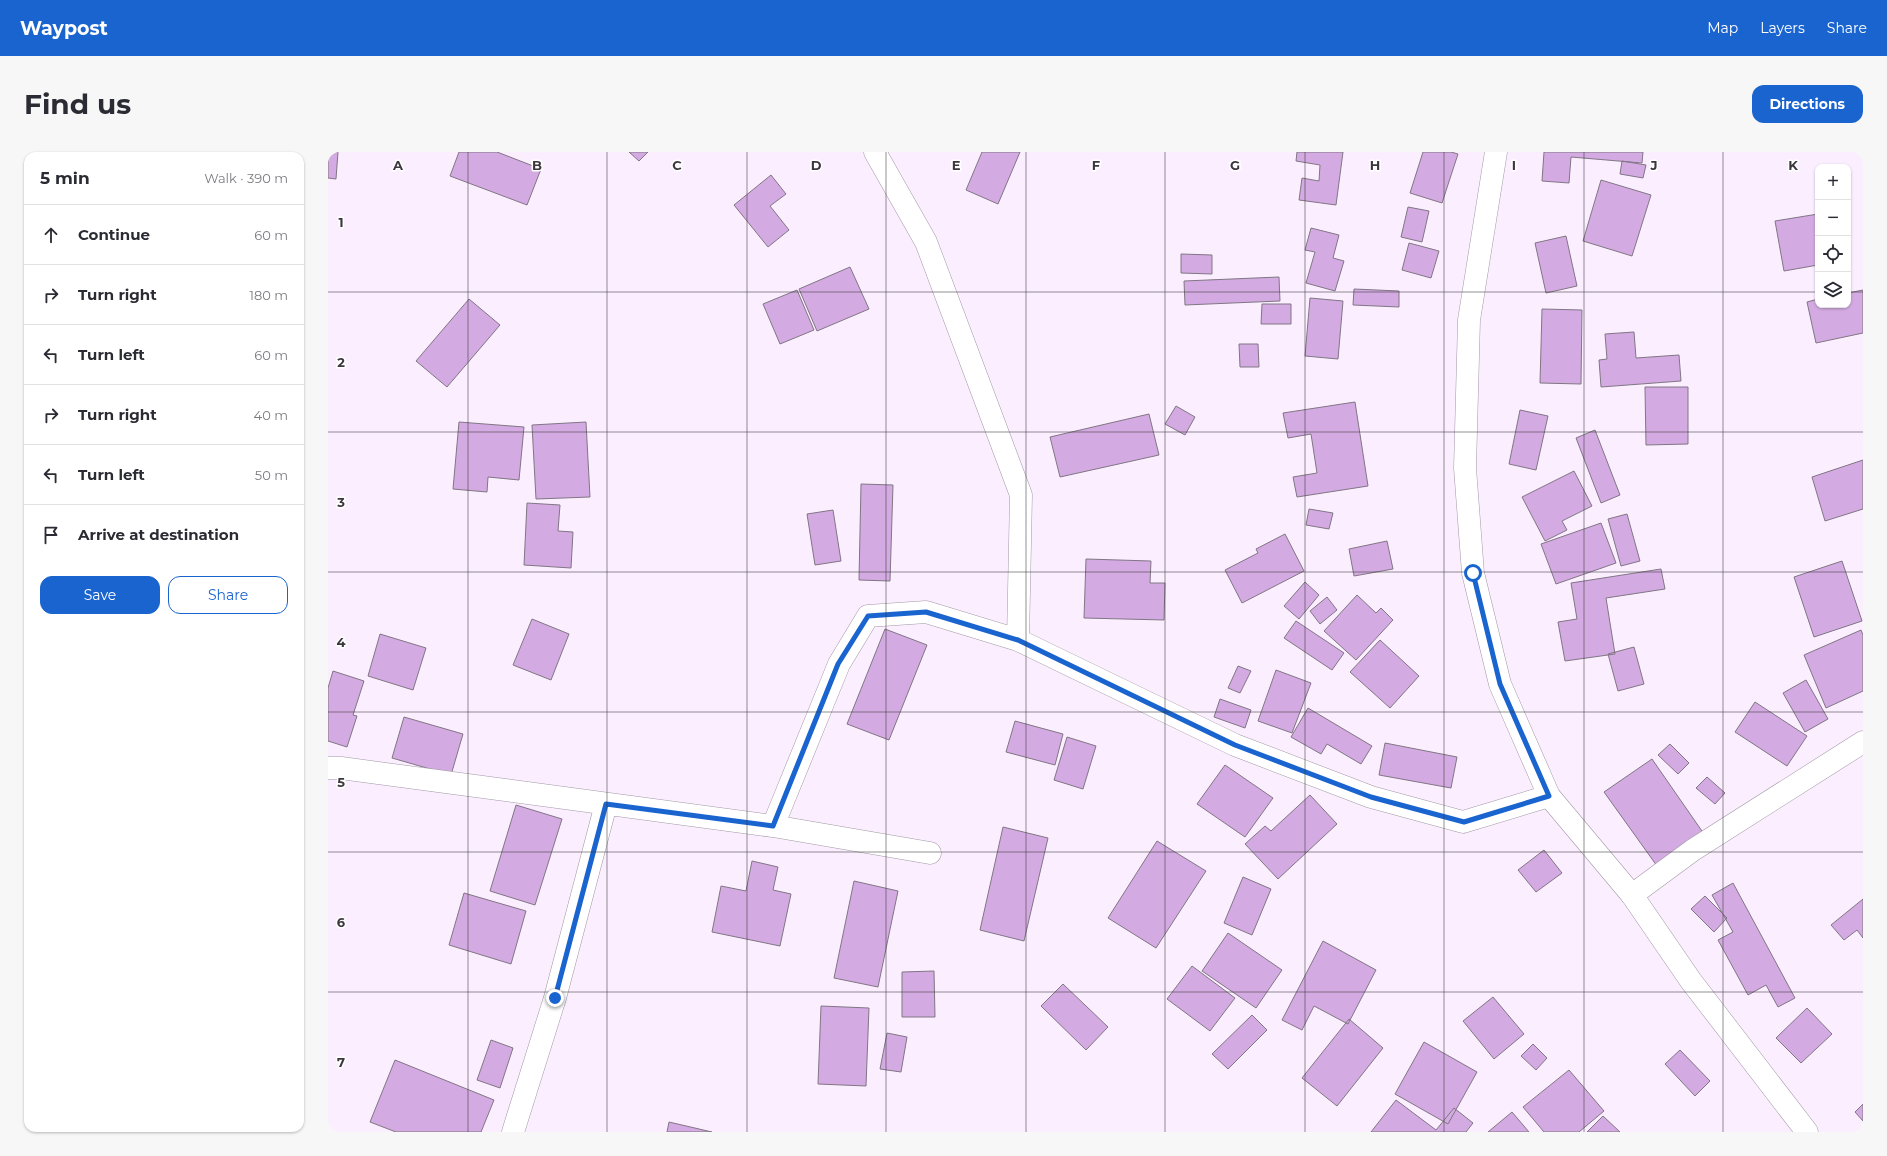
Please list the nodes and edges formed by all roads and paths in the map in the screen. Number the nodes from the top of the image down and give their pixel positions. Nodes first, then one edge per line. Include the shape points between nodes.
1 (875, 152) edge
2 (1496, 152) edge
3 (1018, 640) junction
4 (1863, 742) edge
5 (328, 768) edge
6 (1549, 796) junction
7 (606, 804) junction
8 (773, 826) junction
9 (930, 853) dead end
10 (1632, 895) junction
11 (513, 1132) edge
12 (1807, 1132) edge

1 - 3 street via 926,242 1021,495
2 - 6 street via 1469,320 1465,468 1473,573 1500,684
3 - 6 street via 1235,745 1371,797 1464,822
3 - 8 street via 926,612 868,616 838,664
4 - 10 street via 1693,850
5 - 7 street
6 - 10 street
7 - 8 street
7 - 11 street via 555,998
8 - 9 street
10 - 12 street via 1691,981

